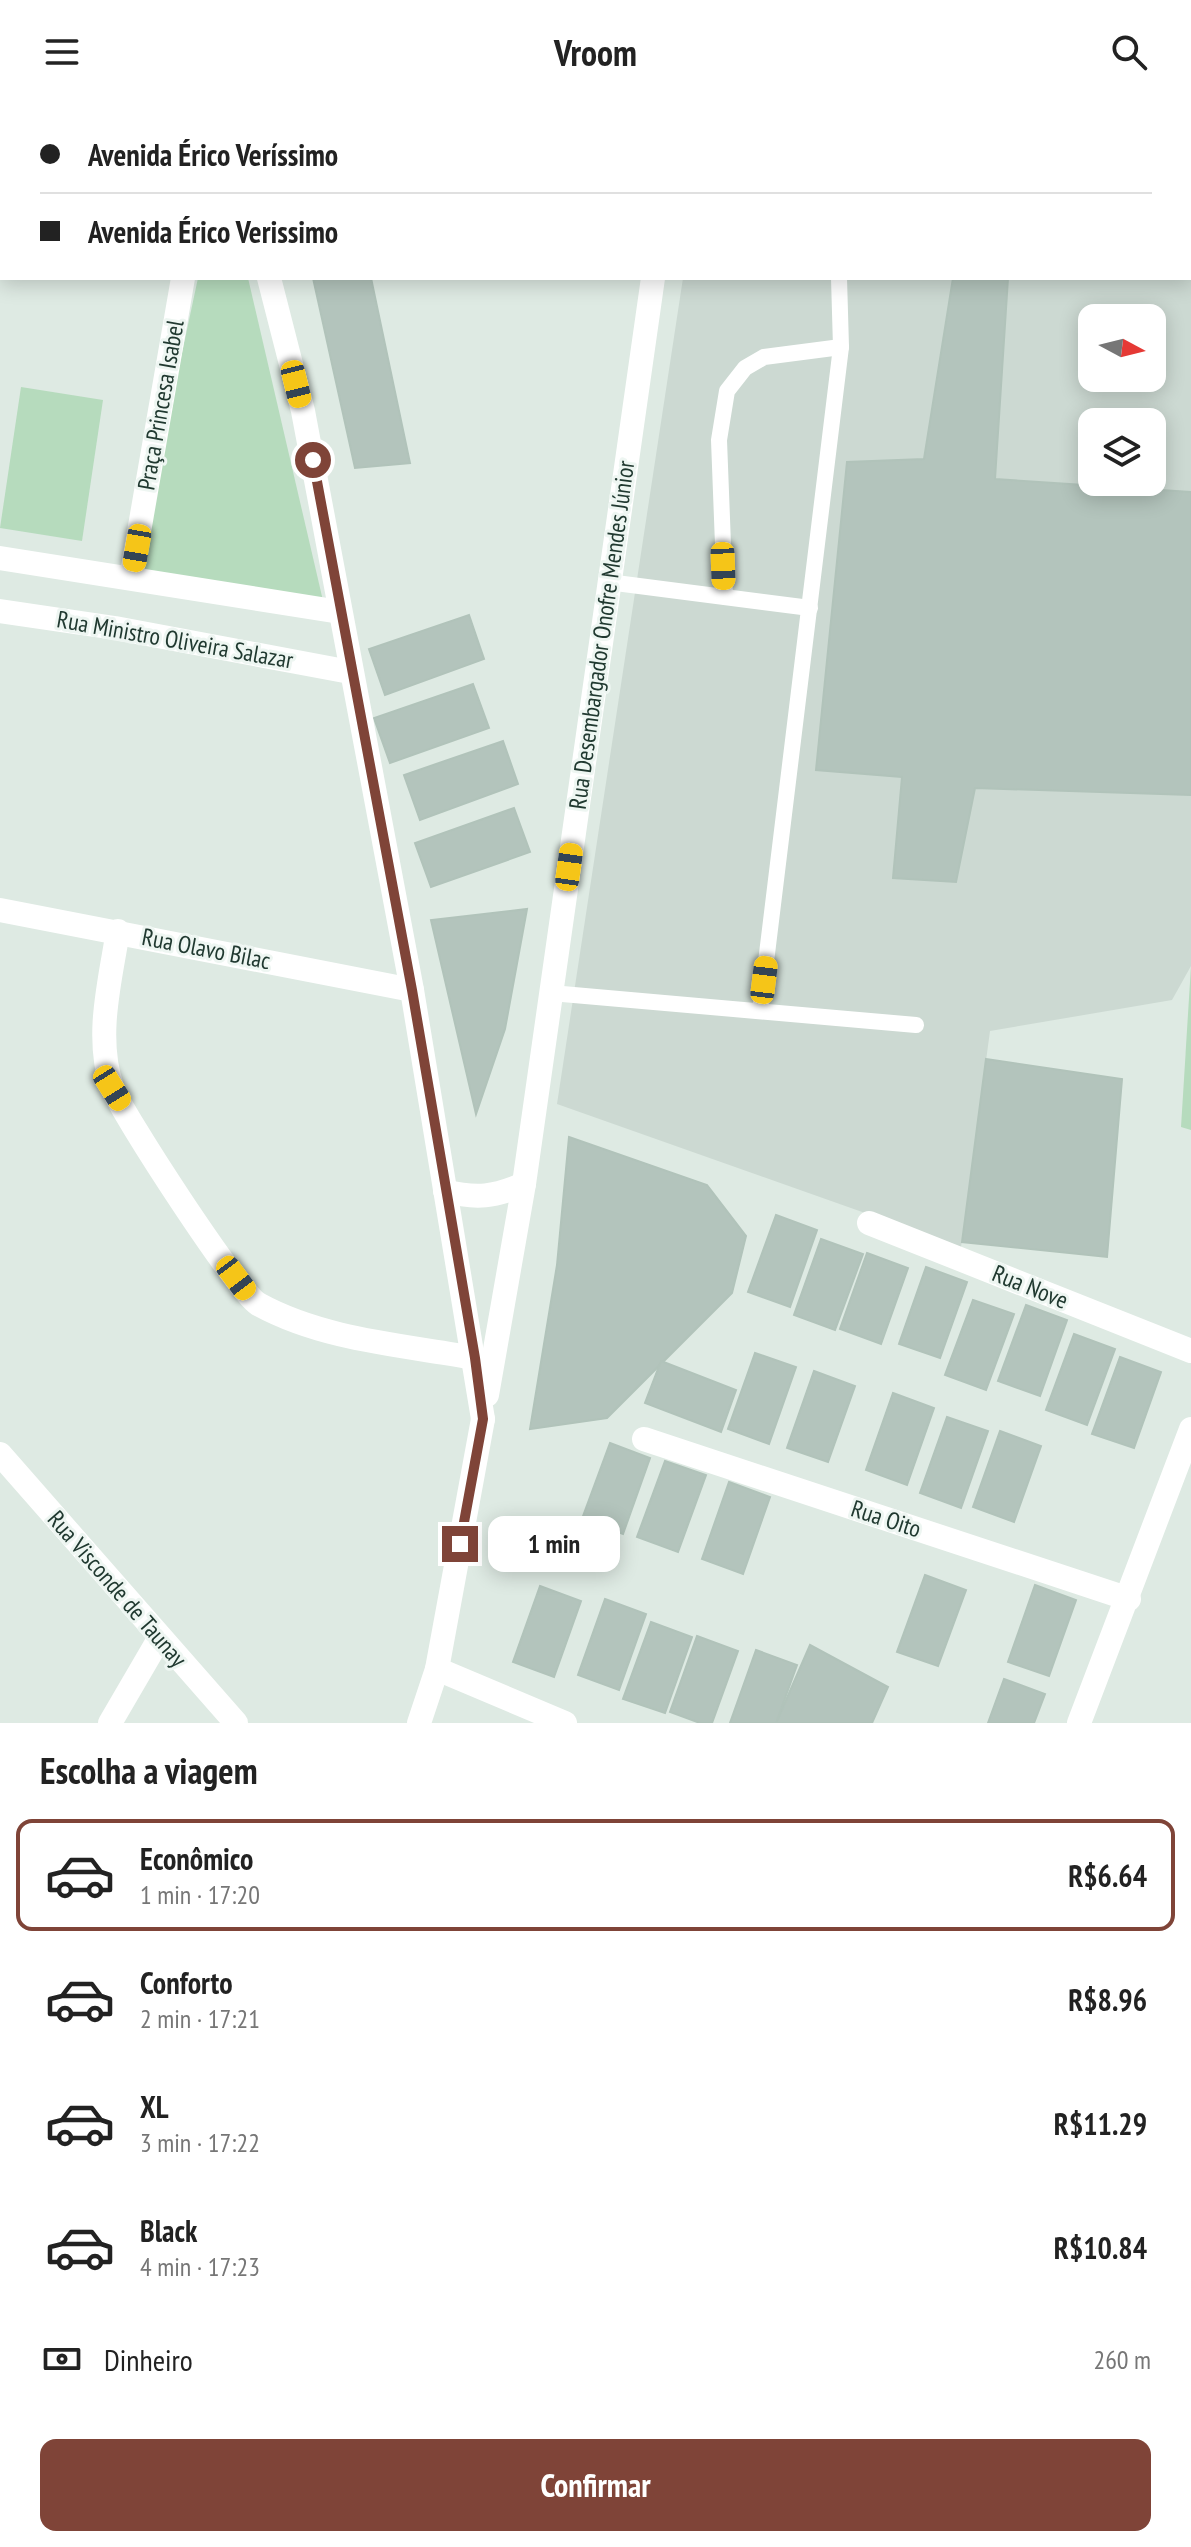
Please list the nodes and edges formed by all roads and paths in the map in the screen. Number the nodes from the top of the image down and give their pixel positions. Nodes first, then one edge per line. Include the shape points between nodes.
1 (183, 280) edge
2 (270, 280) edge
3 (653, 280) edge
4 (839, 280) edge
5 (841, 347) junction
6 (0, 558) edge
7 (131, 578) junction
8 (608, 582) junction
9 (725, 597) junction
10 (810, 608) junction
11 (0, 611) edge
12 (340, 612) junction
13 (350, 672) junction
14 (0, 910) edge
15 (118, 931) junction
16 (412, 990) junction
17 (551, 993) junction
18 (760, 1011) junction
19 (916, 1025) dead end
20 (524, 1184) junction
21 (445, 1191) junction
22 (869, 1223) dead end
23 (1191, 1351) edge
24 (475, 1358) junction
25 (483, 1419) junction
26 (1191, 1429) edge
27 (644, 1439) dead end
28 (0, 1454) edge
29 (1129, 1599) junction
30 (159, 1639) junction
31 (437, 1669) junction
32 (110, 1723) edge
33 (236, 1723) edge
34 (419, 1723) edge
35 (565, 1723) edge
36 (1079, 1723) edge

1 - 7 street, Praça Princesa Isabel
2 - 12 street via 303,411
3 - 8 street, Rua Desembargador Onofre Mendes Júnior
4 - 5 lane
5 - 9 lane via 764,357 745,368 727,391 719,440
5 - 10 lane
6 - 7 street
7 - 12 street
8 - 9 lane
8 - 17 street, Rua Desembargador Onofre Mendes Júnior
9 - 10 lane
10 - 18 lane
11 - 13 street, Rua Ministro Oliveira Salazar
12 - 13 street
13 - 16 street
14 - 15 street, Rua Olavo Bilac
15 - 16 street, Rua Olavo Bilac
15 - 24 street via 103,1024 112,1088 199,1228 254,1302 316,1329
16 - 21 street
17 - 18 lane
17 - 20 street, Rua Desembargador Onofre Mendes Júnior
18 - 19 lane
20 - 21 street via 499,1195 471,1198
20 - 25 street, Rua Desembargador Onofre Mendes Júnior
21 - 24 street
22 - 23 street, Rua Nove
24 - 25 street
25 - 31 street, Rua Desembargador Onofre Mendes Júnior
26 - 29 street
27 - 29 street, Rua Oito
28 - 30 street, Rua Visconde de Taunay
29 - 36 street
30 - 32 street
30 - 33 street, Rua Visconde de Taunay
31 - 34 street, Rua Desembargador Onofre Mendes Júnior
31 - 35 street

